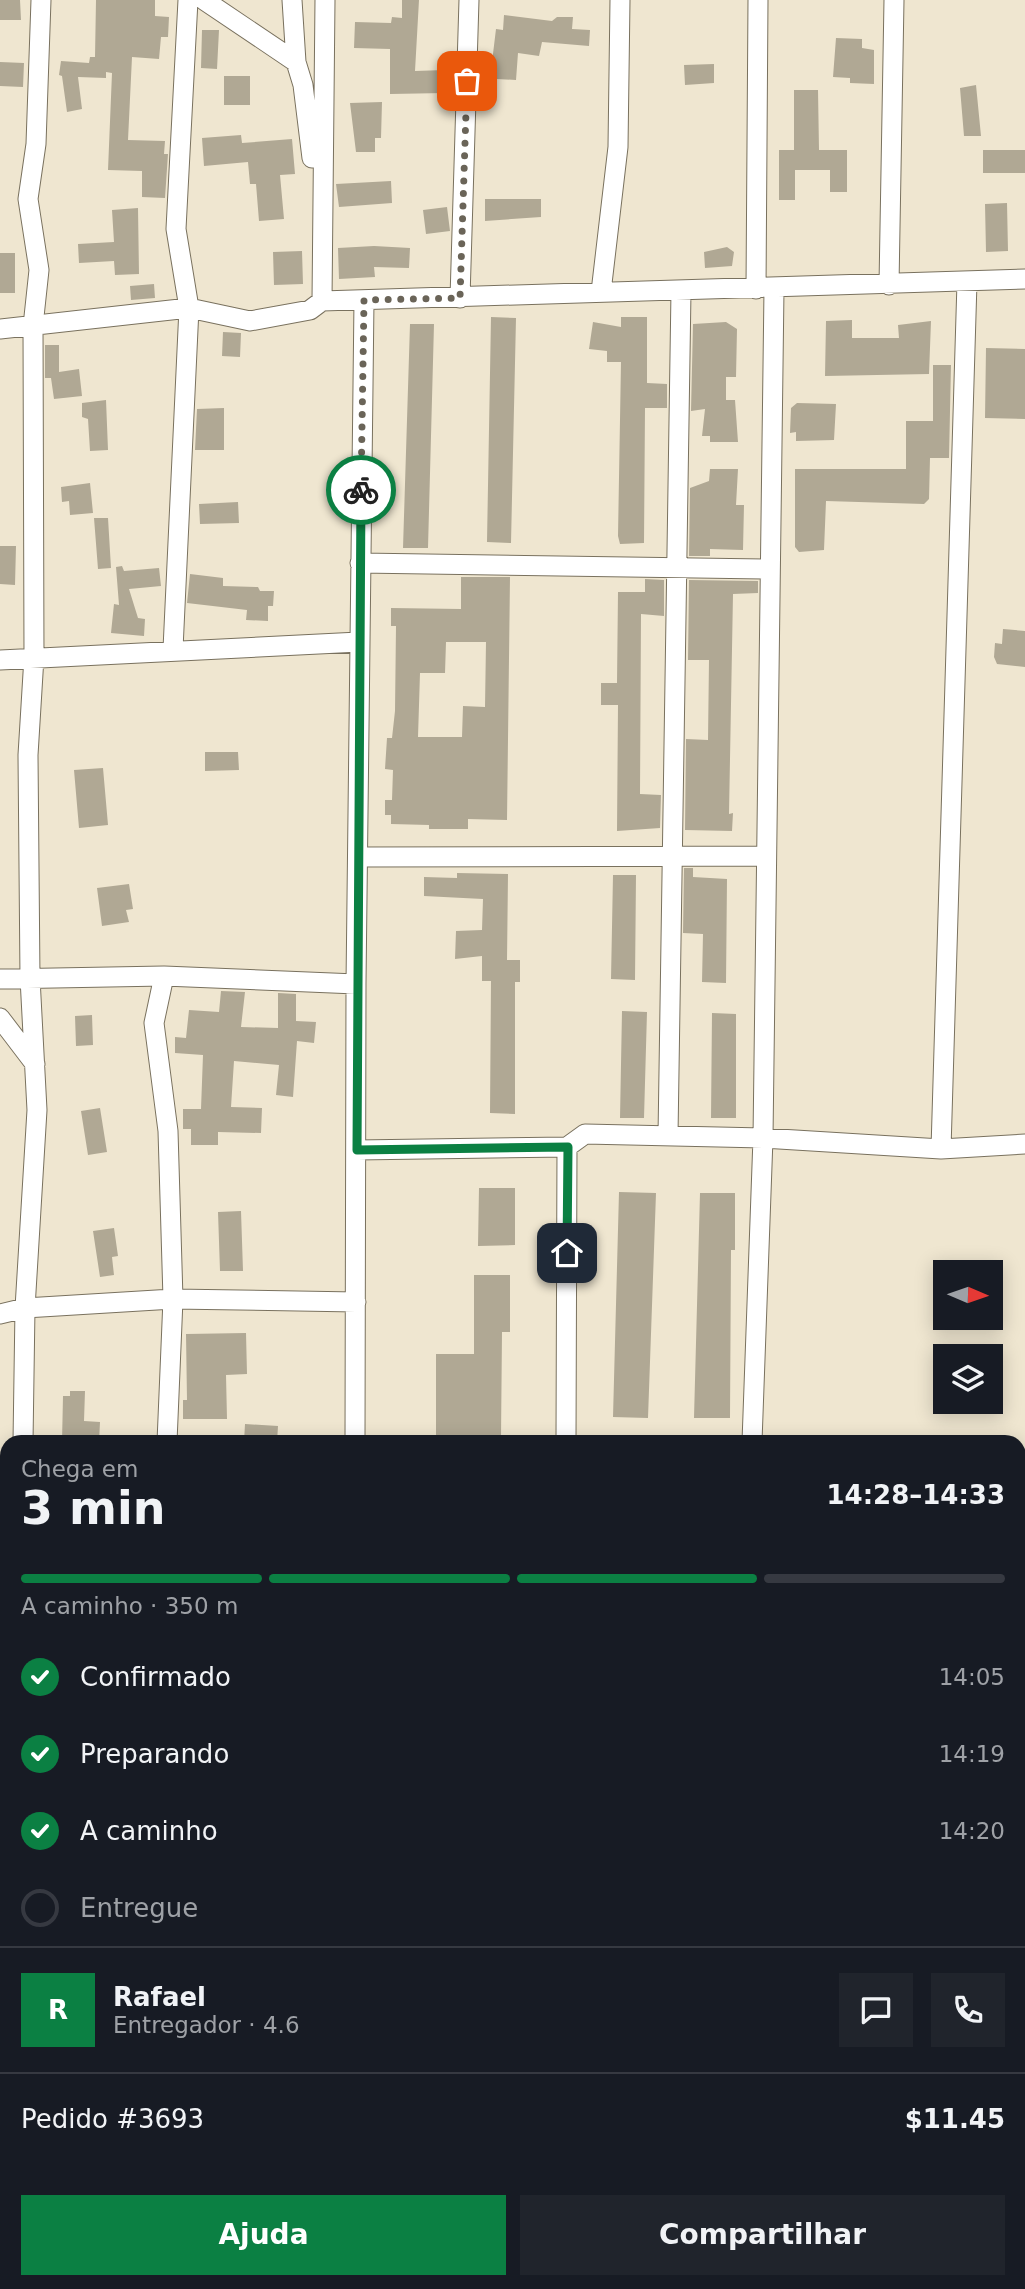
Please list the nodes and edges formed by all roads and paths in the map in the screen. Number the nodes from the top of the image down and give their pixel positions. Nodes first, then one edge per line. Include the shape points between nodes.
1 (41, 0) edge
2 (292, 0) edge
3 (470, 0) edge
4 (620, 0) edge
5 (758, 0) edge
6 (894, 0) edge
7 (204, 1) edge
8 (325, 8) edge
9 (296, 62) junction
10 (322, 214) junction
11 (1025, 279) edge
12 (967, 282) junction
13 (889, 285) junction
14 (765, 289) junction
15 (681, 290) junction
16 (601, 292) junction
17 (460, 298) junction
18 (364, 300) junction
19 (322, 301) junction
20 (189, 308) junction
21 (33, 326) junction
22 (0, 329) edge
23 (360, 562) junction
24 (676, 568) junction
25 (769, 569) junction
26 (359, 642) junction
27 (173, 649) junction
28 (34, 657) junction
29 (0, 660) edge
30 (672, 856) junction
31 (766, 856) junction
32 (358, 857) junction
33 (164, 976) junction
34 (30, 978) junction
35 (0, 979) edge
36 (356, 984) junction
37 (0, 1018) edge
38 (35, 1064) junction
39 (668, 1136) junction
40 (763, 1138) junction
41 (1025, 1144) edge
42 (568, 1147) junction
43 (941, 1149) junction
44 (357, 1150) junction
45 (173, 1299) junction
46 (356, 1302) junction
47 (25, 1308) junction
48 (0, 1314) edge
49 (23, 1435) edge
50 (167, 1435) edge
51 (355, 1435) edge
52 (566, 1435) edge
53 (752, 1435) edge

1 - 21 street via 36,144 28,198 39,270
2 - 9 street
3 - 17 street
4 - 16 street via 618,147
5 - 14 street
6 - 13 street
7 - 9 street
7 - 20 street via 177,229
8 - 9 street via 304,31
8 - 10 street
9 - 10 street
10 - 19 street
11 - 12 street
12 - 13 street
12 - 43 street
13 - 14 street
14 - 15 street
14 - 25 street
15 - 16 street
15 - 24 street
16 - 17 street
17 - 18 street
18 - 19 street
18 - 23 street
19 - 20 street via 310,310 250,321
20 - 21 street
20 - 27 street
21 - 22 street
21 - 28 street
23 - 24 street
23 - 26 street
24 - 25 street
24 - 30 street
25 - 31 street
26 - 27 street
26 - 32 street
27 - 28 street
28 - 29 street
28 - 34 street via 28,755
30 - 31 street
30 - 32 street
30 - 39 street
31 - 40 street
32 - 36 street
33 - 34 street
33 - 36 street
33 - 45 street via 154,1023 168,1130
34 - 35 street
34 - 38 street
36 - 44 street
37 - 38 street
38 - 47 street via 37,1110
39 - 40 street
39 - 42 street via 585,1134
40 - 43 street
40 - 53 street
41 - 43 street
42 - 44 street
42 - 52 street
44 - 46 street
45 - 46 street
45 - 47 street
45 - 50 street
46 - 51 street
47 - 48 street
47 - 49 street

